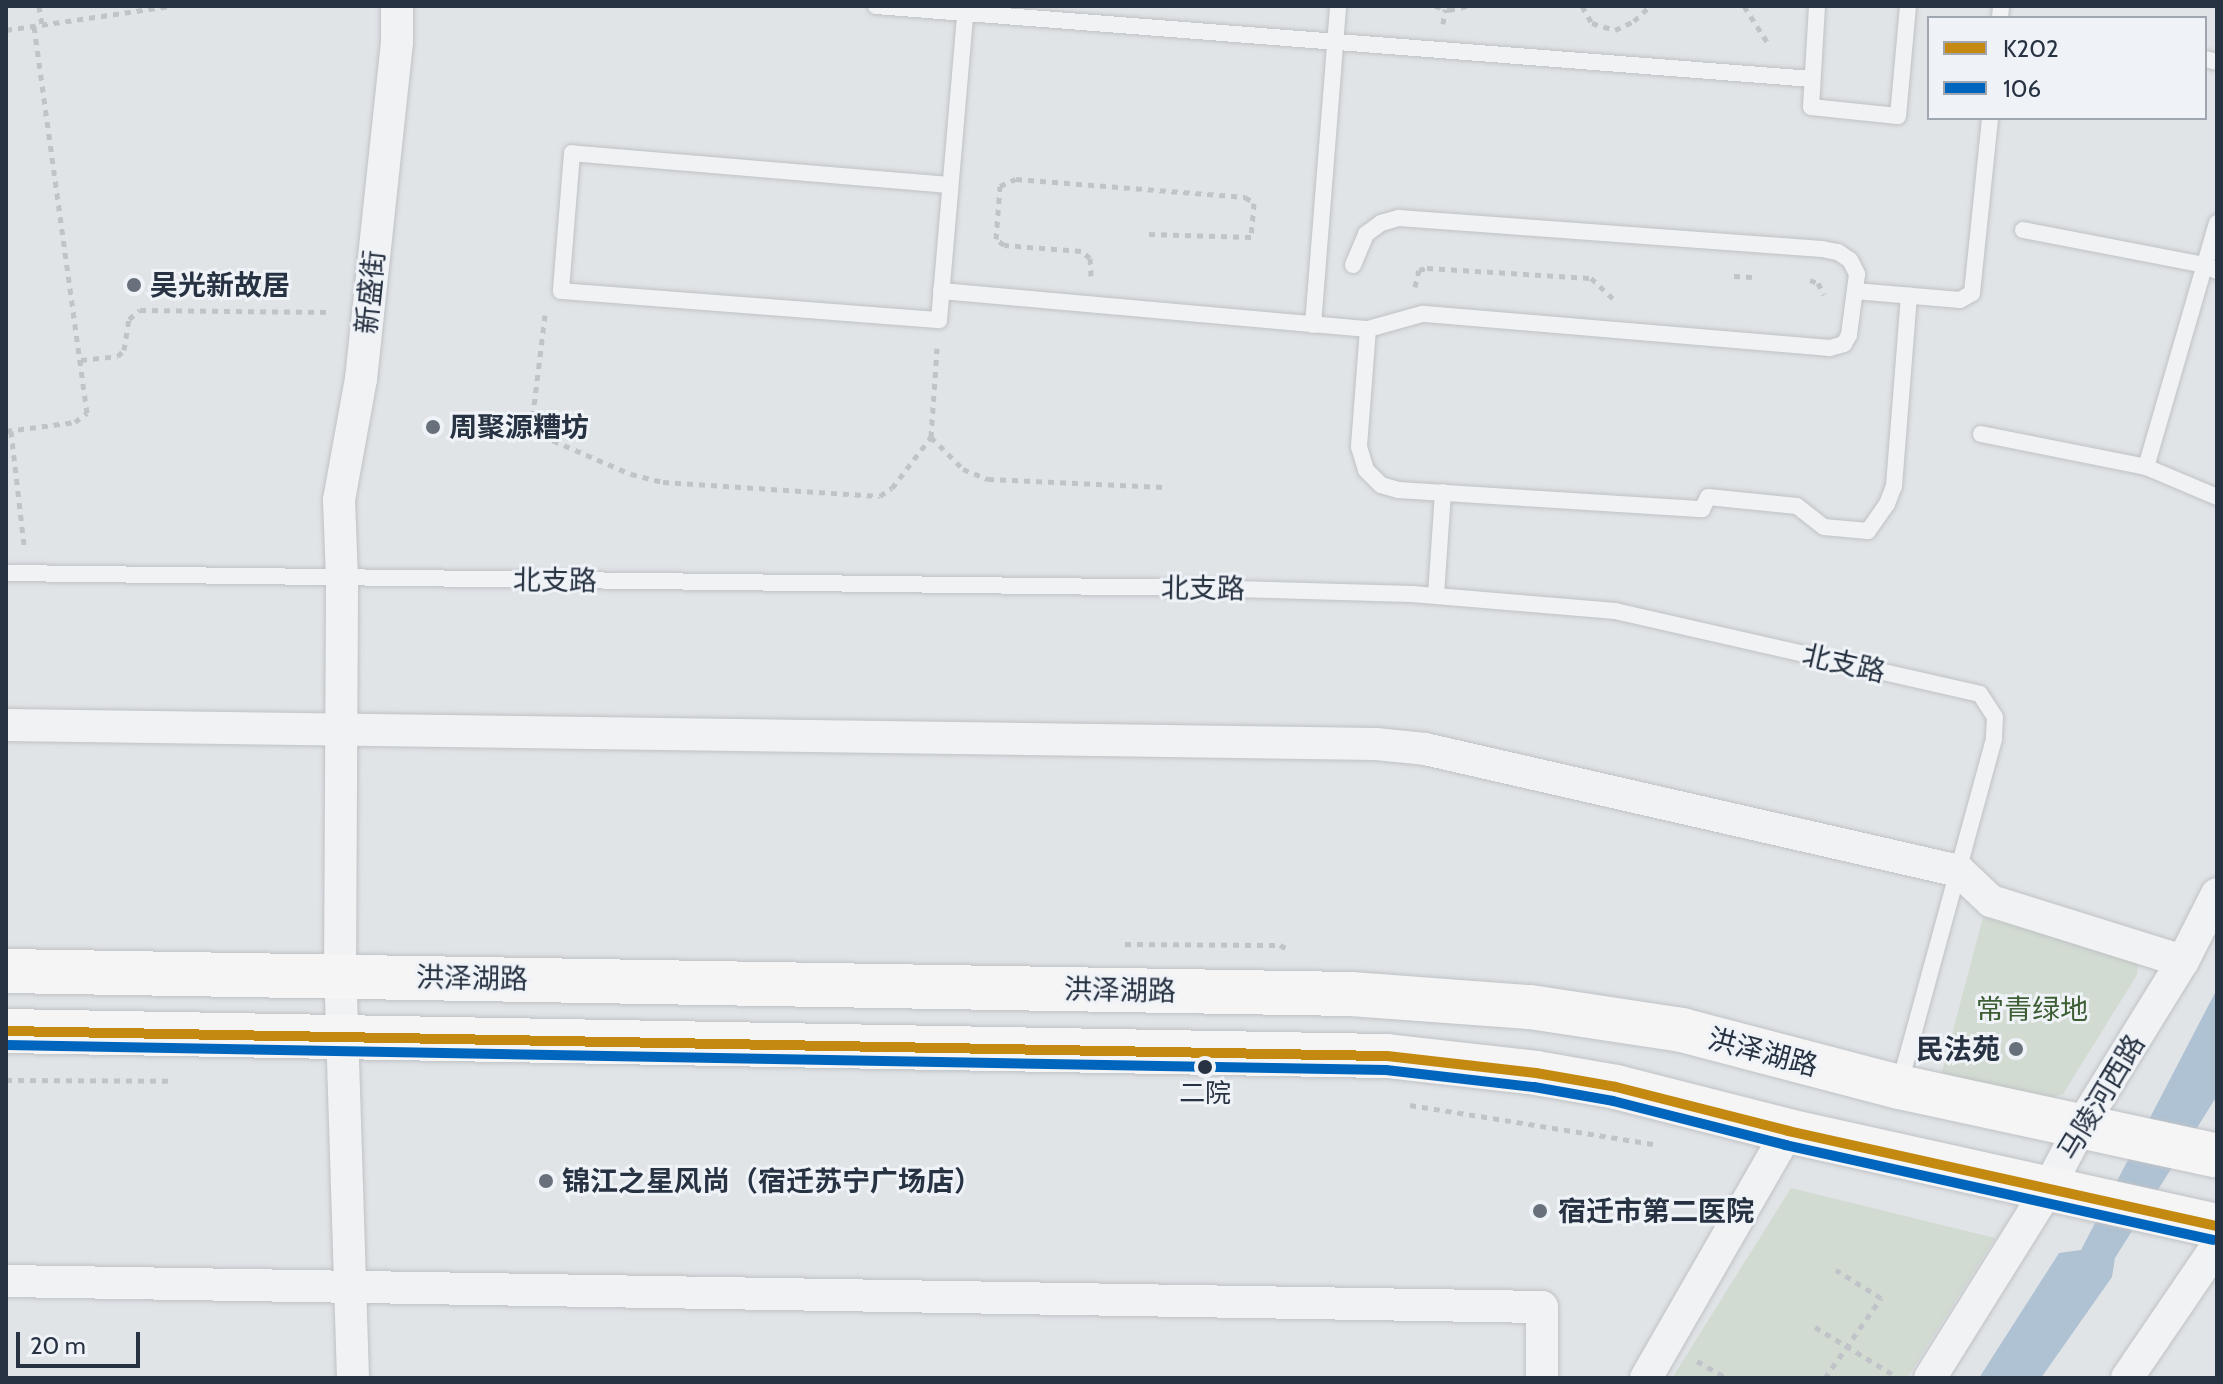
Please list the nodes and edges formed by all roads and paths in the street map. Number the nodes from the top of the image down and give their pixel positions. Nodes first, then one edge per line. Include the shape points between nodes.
1 (39, 6) edge
2 (170, 6) edge
3 (397, 6) edge
4 (876, 6) edge
5 (1338, 6) edge
6 (1435, 6) edge
7 (1467, 6) edge
8 (1582, 6) edge
9 (1650, 6) edge
10 (1744, 6) edge
11 (1817, 6) edge
12 (1908, 6) edge
13 (966, 9) edge
14 (42, 24) junction
15 (34, 26) junction
16 (6, 30) edge
17 (1775, 52) dead end
18 (1812, 79) junction
19 (1990, 120) edge
20 (950, 185) junction
21 (2217, 223) edge
22 (2023, 230) dead end
23 (1149, 234) dead end
24 (1353, 265) dead end
25 (2211, 268) edge
26 (1734, 276) dead end
27 (1764, 277) dead end
28 (1794, 279) dead end
29 (561, 291) junction
30 (941, 291) junction
31 (1855, 291) junction
32 (1909, 296) junction
33 (1823, 302) dead end
34 (1089, 305) junction
35 (1622, 306) dead end
36 (367, 312) junction
37 (1413, 316) junction
38 (939, 320) junction
39 (1313, 325) junction
40 (1368, 329) junction
41 (81, 360) junction
42 (8, 431) edge
43 (1981, 434) dead end
44 (931, 437) junction
45 (2146, 467) junction
46 (1164, 487) dead end
47 (1443, 492) junction
48 (2217, 497) edge
49 (6, 573) edge
50 (27, 574) junction
51 (342, 578) junction
52 (1436, 595) junction
53 (6, 725) edge
54 (341, 730) junction
55 (1959, 871) junction
56 (2217, 894) edge
57 (2183, 961) junction
58 (6, 971) edge
59 (340, 975) junction
60 (6, 1031) edge
61 (342, 1036) junction
62 (6, 1080) edge
63 (175, 1081) dead end
64 (1899, 1087) junction
65 (1408, 1105) dead end
66 (2081, 1126) junction
67 (1788, 1131) junction
68 (1656, 1145) dead end
69 (2216, 1156) edge
70 (2048, 1189) junction
71 (2208, 1238) edge
72 (1836, 1270) dead end
73 (6, 1281) edge
74 (350, 1287) junction
75 (1815, 1327) dead end
76 (1847, 1347) junction
77 (353, 1378) edge
78 (1542, 1378) edge
79 (1646, 1378) edge
80 (1825, 1378) edge
81 (1898, 1378) edge
82 (1930, 1378) edge
83 (2127, 1378) edge

1 - 14 path
2 - 14 path
3 - 36 street, 新盛街
4 - 13 lane
5 - 39 lane
6 - 7 path
8 - 9 path via 1592,23 1615,30
10 - 17 path
11 - 18 lane
12 - 18 lane via 1898,116 1811,107
13 - 18 lane
13 - 20 lane
14 - 15 path
15 - 16 path
15 - 41 path
19 - 32 lane via 1972,293 1960,300
20 - 29 lane via 572,153
20 - 30 lane
21 - 25 lane
22 - 25 lane
23 - 34 path via 1251,237 1254,203 1245,197 1016,179 1000,186 996,239 1004,245 1081,251 1092,267
24 - 31 lane via 1366,234 1399,218 1838,252 1857,274
25 - 45 lane
26 - 27 path
28 - 33 path via 1818,283
29 - 38 lane
29 - 44 path via 542,324 531,431 631,474 663,482 880,496
30 - 34 lane
30 - 38 lane
31 - 32 lane
31 - 37 lane via 1849,335 1844,344 1830,348
32 - 47 lane via 1894,486 1868,531 1824,527 1797,506 1708,497 1702,509
34 - 39 lane
35 - 37 path via 1591,278 1427,268 1419,270 1416,279
36 - 41 path via 140,310 129,319 124,350 118,356
36 - 51 street, 新盛街 via 339,500
37 - 40 lane
38 - 44 path
39 - 40 lane
40 - 47 lane via 1359,447 1366,470 1381,485
41 - 42 path via 87,413 75,422
42 - 50 path
43 - 45 lane
44 - 46 path via 963,469 988,479
45 - 48 lane
47 - 52 lane
49 - 50 lane, 北支路
50 - 51 lane, 北支路
51 - 52 lane, 北支路
51 - 54 street, 新盛街
52 - 55 lane, 北支路 via 1615,611 1980,694 1995,717 1994,739
53 - 54 street
54 - 55 street via 1388,745 1425,749
54 - 59 street, 新盛街
55 - 57 street via 1991,901
55 - 64 lane, 北支路
56 - 57 street, 马陵河西路
57 - 66 street, 马陵河西路
58 - 59 main road, 洪泽湖路
59 - 61 street, 新盛街
59 - 64 main road, 洪泽湖路 via 1351,994 1530,1007 1682,1030
60 - 61 main road
61 - 67 main road via 1387,1056 1616,1087
61 - 74 street, 新盛街
62 - 63 path
64 - 66 main road, 洪泽湖路
65 - 68 path
66 - 69 main road, 洪泽湖路
66 - 70 street, 马陵河西路
67 - 70 main road
67 - 79 street
70 - 71 main road
70 - 82 street, 马陵河西路
71 - 83 street
72 - 76 path via 1881,1298
73 - 74 street
74 - 77 street, 新盛街
74 - 78 street via 1542,1307
75 - 76 path
76 - 80 path
76 - 81 path

